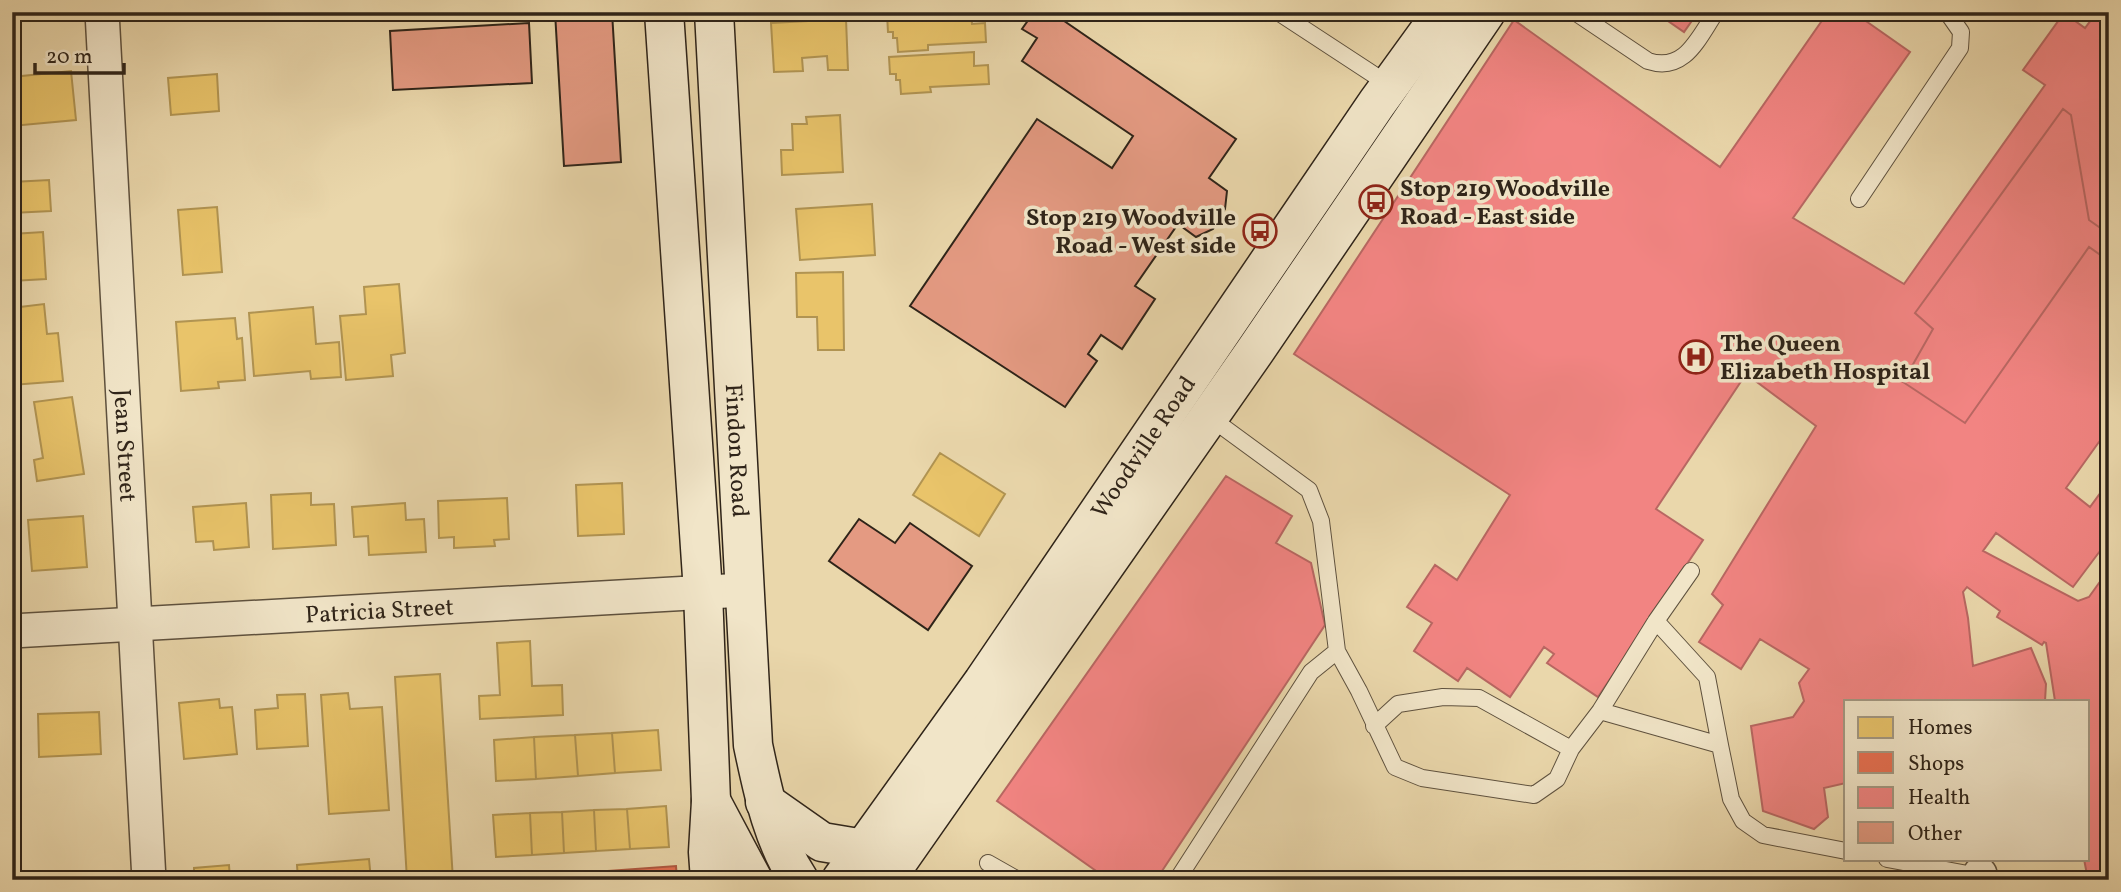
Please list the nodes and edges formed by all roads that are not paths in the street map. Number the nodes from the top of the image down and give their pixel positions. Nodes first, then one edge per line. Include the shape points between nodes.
1 (102, 12) edge
2 (664, 12) edge
3 (714, 12) edge
4 (1278, 12) edge
5 (1486, 12) edge
6 (1575, 12) edge
7 (1716, 12) edge
8 (1947, 12) edge
9 (1438, 13) edge
10 (1391, 86) junction
11 (1859, 199) dead end
12 (1194, 405) junction
13 (1691, 571) dead end
14 (744, 590) junction
15 (703, 592) junction
16 (1656, 621) junction
17 (135, 624) junction
18 (12, 631) edge
19 (1337, 651) junction
20 (1600, 711) junction
21 (1374, 726) junction
22 (1720, 745) junction
23 (1571, 749) junction
24 (711, 801) junction
25 (765, 802) junction
26 (864, 849) junction
27 (1844, 851) edge
28 (1893, 860) edge
29 (988, 863) dead end
30 (1986, 878) edge
31 (149, 880) edge
32 (710, 880) edge
33 (753, 880) edge
34 (799, 880) edge
35 (841, 880) edge
36 (885, 880) edge
37 (1018, 880) edge
38 (1177, 880) edge

1 - 17 street, Jean Street
2 - 15 main road, Findon Road
3 - 14 main road, Findon Road
4 - 10 lane
5 - 12 main road, Woodville Road
6 - 7 lane via 1648,61 1671,64 1681,60
8 - 11 lane via 1961,32 1960,48
9 - 10 main road, Woodville Road
10 - 12 main road, Woodville Road
12 - 19 lane via 1309,490 1321,521
12 - 26 main road, Woodville Road via 983,682
12 - 36 main road, Woodville Road
13 - 16 lane
14 - 15 street, Patricia Street
14 - 25 main road, Findon Road via 753,745
15 - 17 street, Patricia Street
15 - 24 main road, Findon Road
16 - 20 lane
16 - 22 lane via 1707,677
17 - 18 street, Patricia Street
17 - 31 street, Jean Street
19 - 21 lane
19 - 38 lane via 1311,672
20 - 22 lane
20 - 23 lane
21 - 23 lane via 1398,704 1443,697 1479,698
21 - 23 lane via 1395,766 1422,778 1534,795 1557,779
22 - 27 lane via 1731,799 1743,821 1763,835
24 - 32 main road, Findon Road
24 - 33 main road
25 - 26 main road via 822,842
25 - 34 main road, Findon Road
26 - 35 main road, Woodville Road
28 - 30 lane
29 - 37 lane

